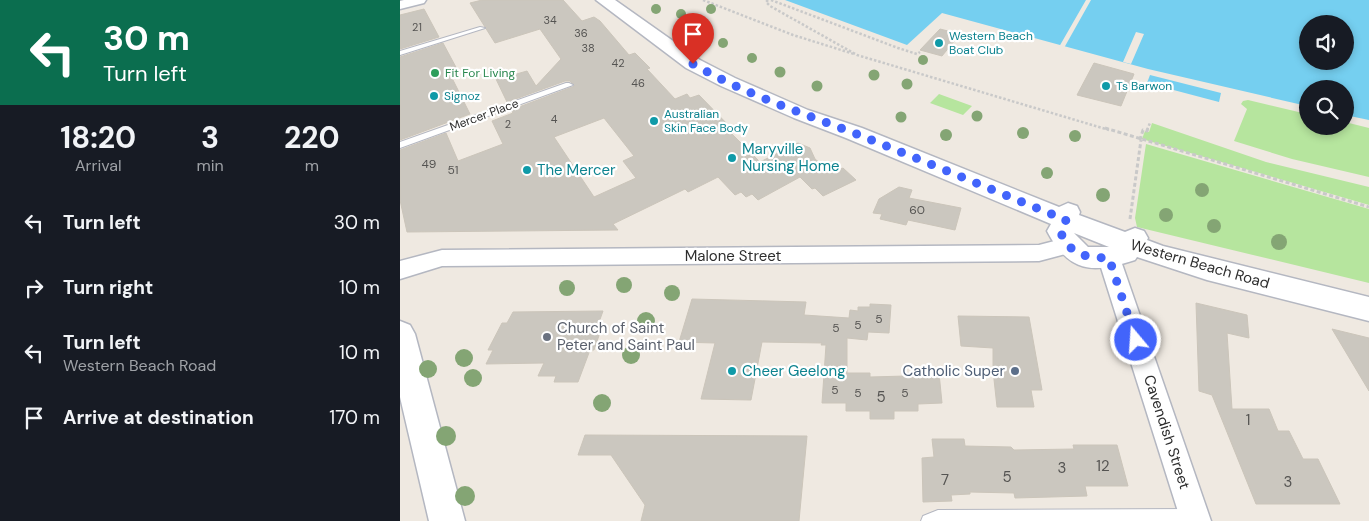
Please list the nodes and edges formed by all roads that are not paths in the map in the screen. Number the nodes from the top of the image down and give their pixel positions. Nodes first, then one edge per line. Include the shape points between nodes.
1 (419, 0) edge
2 (604, 0) edge
3 (618, 0) edge
4 (400, 4) edge
5 (482, 28) dead end
6 (400, 53) edge
7 (569, 85) dead end
8 (400, 145) edge
9 (1067, 216) junction
10 (1131, 239) junction
11 (1066, 246) junction
12 (1109, 258) junction
13 (400, 270) edge
14 (1369, 297) edge
15 (1369, 309) edge
16 (400, 334) edge
17 (1196, 518) edge
18 (447, 521) edge
19 (928, 521) edge

1 - 4 street
2 - 9 street, Western Beach Road via 693,64 728,82 801,114
3 - 9 street, Western Beach Road via 720,70
5 - 6 lane
7 - 8 lane, Mercer Place
9 - 10 street, Western Beach Road
9 - 11 street via 1060,231
10 - 12 street via 1126,253
10 - 14 street, Western Beach Road
10 - 15 street, Western Beach Road via 1207,269
11 - 12 street via 1084,257
11 - 13 street, Malone Street via 1039,253 442,258
12 - 17 street, Cavendish Street
16 - 18 street
17 - 19 lane via 938,517

